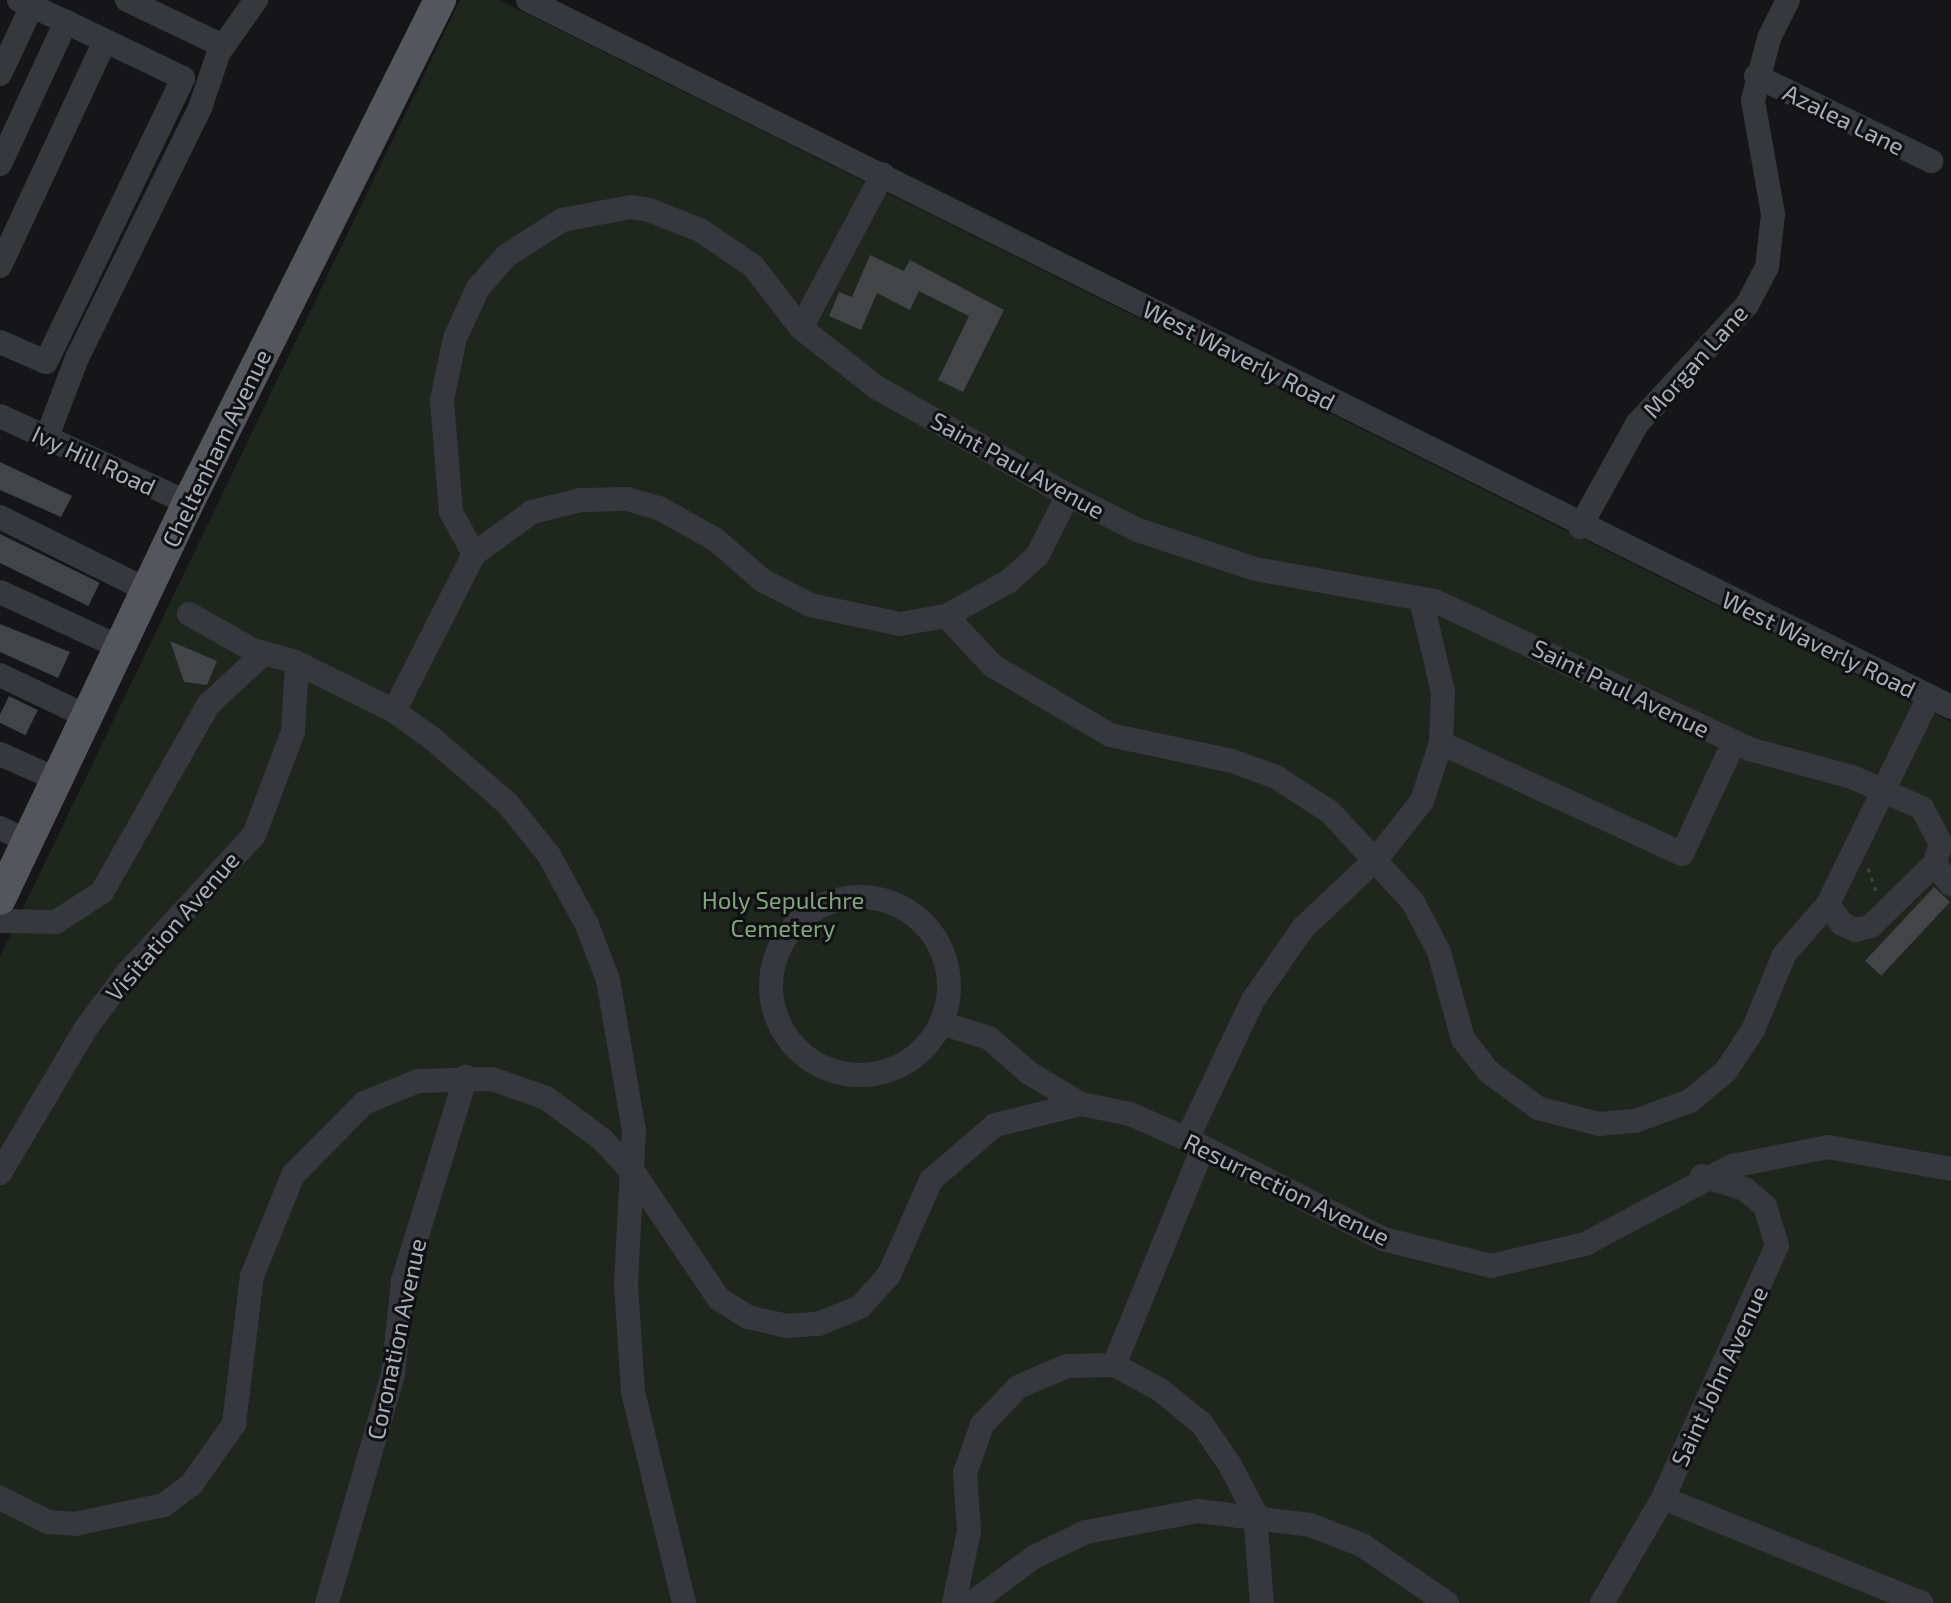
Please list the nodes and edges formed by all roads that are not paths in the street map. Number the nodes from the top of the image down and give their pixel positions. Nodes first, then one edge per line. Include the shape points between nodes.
1 (127, 0) edge
2 (256, 0) edge
3 (440, 0) edge
4 (528, 0) edge
5 (1788, 0) edge
6 (25, 3) edge
7 (66, 22) junction
8 (105, 41) junction
9 (223, 46) junction
10 (0, 74) edge
11 (1756, 76) junction
12 (1931, 161) dead end
13 (0, 164) edge
14 (883, 174) junction
15 (0, 266) edge
16 (801, 328) junction
17 (0, 342) edge
18 (0, 416) edge
19 (47, 437) junction
20 (1068, 495) junction
21 (188, 503) junction
22 (0, 517) edge
23 (1580, 527) junction
24 (474, 554) junction
25 (147, 590) junction
26 (0, 592) edge
27 (1421, 600) junction
28 (189, 614) dead end
29 (946, 616) junction
30 (119, 647) junction
31 (264, 653) junction
32 (297, 663) junction
33 (0, 675) edge
34 (1940, 702) edge
35 (394, 711) junction
36 (86, 716) junction
37 (1734, 742) junction
38 (1441, 743) junction
39 (0, 754) edge
40 (56, 779) junction
41 (1884, 792) junction
42 (13, 835) edge
43 (1377, 858) junction
44 (1934, 864) junction
45 (1951, 884) edge
46 (0, 899) edge
47 (1828, 904) junction
48 (0, 921) edge
49 (941, 1023) junction
50 (466, 1076) junction
51 (1081, 1104) junction
52 (1195, 1143) junction
53 (1951, 1169) edge
54 (0, 1173) edge
55 (636, 1176) junction
56 (1702, 1176) junction
57 (1114, 1365) junction
58 (0, 1498) edge
59 (1663, 1498) junction
60 (1255, 1513) junction
61 (327, 1603) edge
62 (684, 1603) edge
63 (954, 1603) edge
64 (972, 1603) edge
65 (1262, 1603) edge
66 (1447, 1603) edge
67 (1602, 1603) edge
68 (1921, 1603) edge

1 - 9 street
2 - 9 street
3 - 21 main road, Cheltenham Avenue
4 - 14 street, West Waverly Road
5 - 11 street, Morgan Lane
6 - 7 street
6 - 10 street
7 - 8 street
7 - 13 street
8 - 15 street
8 - 17 street via 183,78 46,362
9 - 19 street via 148,220 77,358
11 - 12 street, Azalea Lane
11 - 23 street, Morgan Lane via 1754,122 1773,214 1767,267 1747,305 1637,424
14 - 16 street
14 - 23 street, West Waverly Road
16 - 20 street, Saint Paul Avenue via 876,387
16 - 24 street, Saint Paul Avenue via 753,266 700,230 649,210 631,207 562,220 506,256 466,311 442,400 451,512
18 - 19 street, Ivy Hill Road
19 - 21 street, Ivy Hill Road
20 - 27 street, Saint Paul Avenue via 1138,530 1255,569
20 - 29 street via 1037,556 991,594
21 - 25 main road, Cheltenham Avenue
22 - 25 street
23 - 34 street, West Waverly Road
24 - 29 street via 532,512 568,502 627,499 679,515 762,580 810,605 900,624
24 - 35 street
25 - 30 main road, Cheltenham Avenue
26 - 30 street
27 - 37 street, Saint Paul Avenue via 1497,627
27 - 38 street via 1443,692
28 - 31 street
29 - 43 street via 993,666 1057,707 1110,735 1276,777 1330,812
30 - 36 main road, Cheltenham Avenue
31 - 32 street
31 - 48 street via 209,704 102,892 56,922
32 - 35 street
32 - 54 street, Visitation Avenue via 293,732 254,835 103,1006
33 - 36 street
34 - 41 street
35 - 55 street via 508,804 549,855 587,925 604,963 626,1063
36 - 40 main road, Cheltenham Avenue
37 - 38 street via 1682,854
37 - 41 street, Saint Paul Avenue
38 - 43 street via 1422,801
39 - 40 street
40 - 42 main road, Cheltenham Avenue
41 - 44 street via 1922,808 1941,844
41 - 47 street
42 - 46 main road, Cheltenham Avenue
43 - 47 street via 1413,902 1439,952 1463,1039 1489,1072 1538,1108 1599,1124 1635,1121 1690,1101 1726,1071 1753,1030 1784,955
43 - 52 street via 1303,928 1253,1000
44 - 45 street
44 - 47 street via 1888,909 1856,930 1842,924
49 - 49 street via 948,968 920,920 897,904 842,898 794,925 779,948 771,979 774,1009 787,1038 809,1060 838,1072 884,1071 924,1049
49 - 51 street via 989,1038 1029,1073
50 - 55 street via 546,1098 603,1140
50 - 58 street via 418,1081 364,1103 293,1175 252,1276 234,1424 191,1485 164,1505 75,1524 48,1522
50 - 61 street, Coronation Avenue via 403,1281 393,1375
51 - 52 street, Resurrection Avenue via 1130,1114
51 - 55 street via 995,1125 931,1180 889,1275 860,1307 818,1324 766,1322 719,1299
52 - 56 street, Resurrection Avenue via 1383,1239 1491,1266 1585,1244
52 - 57 street
53 - 56 street, Resurrection Avenue via 1828,1147
55 - 62 street via 626,1284 633,1392
56 - 59 street, Saint John Avenue via 1745,1189 1765,1206 1777,1246
57 - 60 street via 1159,1389 1202,1424
57 - 63 street via 1067,1366 1018,1387 982,1425 965,1473 969,1531
59 - 67 street, Saint John Avenue
59 - 68 street
60 - 64 street via 1141,1517 1086,1532 1034,1557
60 - 65 street
60 - 66 street via 1362,1545

